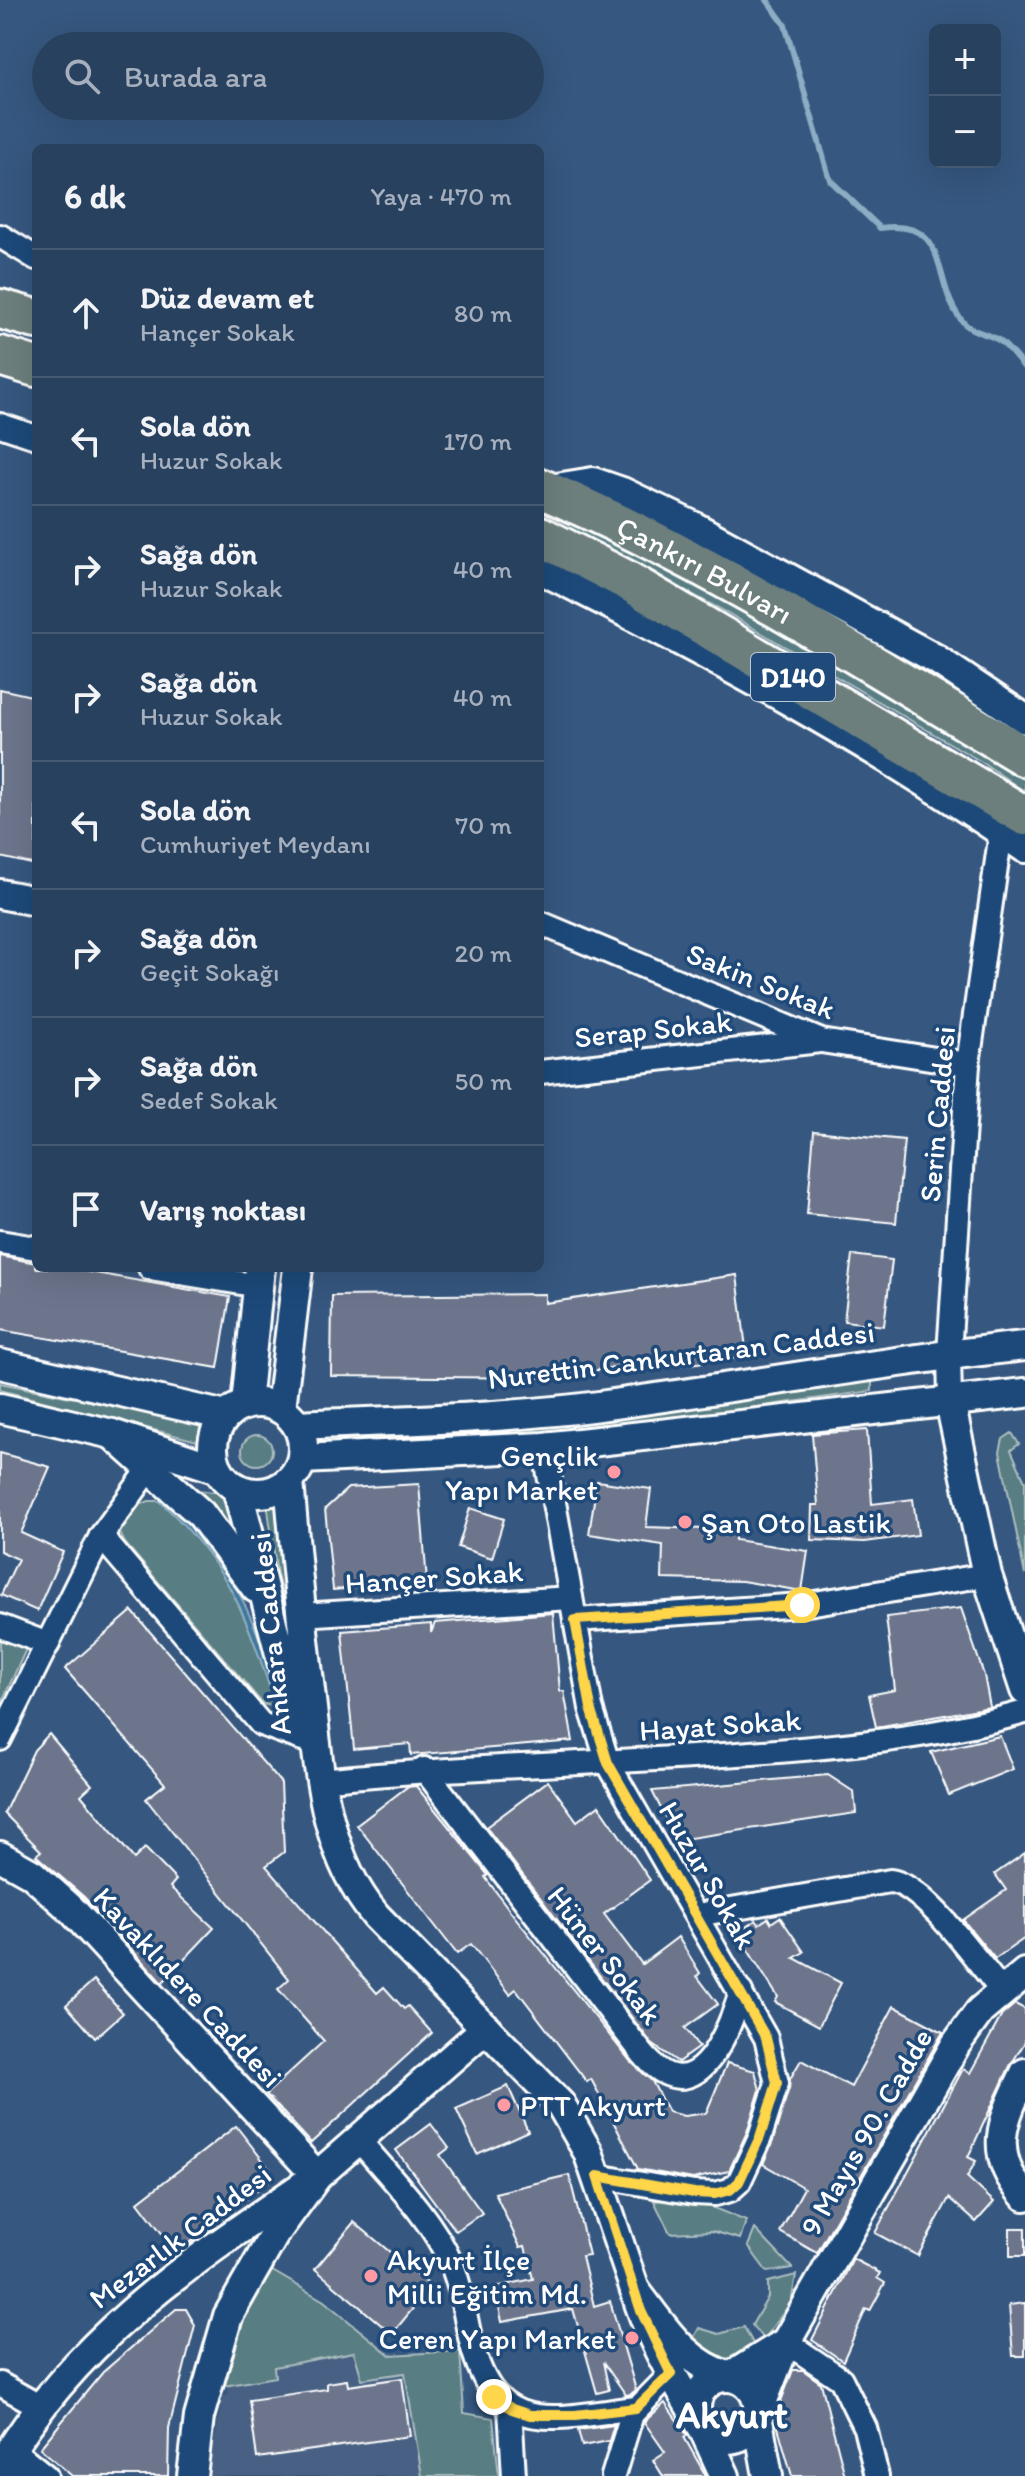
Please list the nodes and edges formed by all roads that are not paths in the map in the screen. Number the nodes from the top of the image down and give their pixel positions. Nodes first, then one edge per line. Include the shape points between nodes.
1 (0, 236) edge
2 (32, 256) edge
3 (0, 309) edge
4 (32, 318) edge
5 (0, 356) edge
6 (32, 366) edge
7 (0, 425) edge
8 (32, 436) edge
9 (544, 489) edge
10 (544, 490) edge
11 (546, 550) edge
12 (1025, 719) edge
13 (1025, 757) edge
14 (1013, 824) edge
15 (1025, 848) edge
16 (0, 894) edge
17 (32, 900) edge
18 (544, 925) edge
19 (821, 1041) junction
20 (968, 1064) junction
21 (544, 1072) edge
22 (0, 1242) edge
23 (32, 1247) edge
24 (199, 1272) edge
25 (298, 1272) edge
26 (260, 1277) edge
27 (1025, 1346) edge
28 (949, 1354) junction
29 (0, 1364) edge
30 (1025, 1393) edge
31 (950, 1402) junction
32 (0, 1408) edge
33 (236, 1410) junction
34 (289, 1416) junction
35 (112, 1434) junction
36 (544, 1447) junction
37 (151, 1467) junction
38 (215, 1468) junction
39 (296, 1470) junction
40 (237, 1488) junction
41 (101, 1536) junction
42 (987, 1575) junction
43 (573, 1609) junction
44 (301, 1615) junction
45 (271, 1616) junction
46 (0, 1626) edge
47 (48, 1644) junction
48 (1025, 1690) edge
49 (1025, 1712) edge
50 (0, 1739) edge
51 (302, 1739) junction
52 (608, 1763) junction
53 (424, 1769) junction
54 (320, 1780) junction
55 (0, 1856) edge
56 (697, 1915) junction
57 (1025, 1973) edge
58 (1002, 1991) junction
59 (741, 1992) junction
60 (486, 2028) junction
61 (1025, 2073) edge
62 (358, 2139) junction
63 (317, 2176) junction
64 (597, 2176) junction
65 (1025, 2196) edge
66 (635, 2290) junction
67 (786, 2342) junction
68 (671, 2374) junction
69 (730, 2377) junction
70 (0, 2384) edge
71 (39, 2406) junction
72 (510, 2408) junction
73 (636, 2408) junction
74 (757, 2415) junction
75 (700, 2422) junction
76 (12, 2463) edge
77 (46, 2476) edge
78 (192, 2476) edge
79 (514, 2476) edge
80 (613, 2476) edge
81 (725, 2476) edge
82 (768, 2476) edge
83 (877, 2476) edge

1 - 2 street
3 - 4 highway
5 - 6 highway
7 - 8 street
9 - 12 street, Çankırı Bulvarı via 593,482 622,492 936,659
10 - 13 highway, Çankırı Bulvarı / D140 via 817,634
11 - 14 highway, Çankırı Bulvarı / D140 via 754,654
14 - 15 street, Çankırı Bulvarı
14 - 20 street, Serin Caddesi
16 - 17 street
18 - 19 street, Sakin Sokak
19 - 20 street, Sakin Sokak
19 - 21 street, Serap Sokak
20 - 28 street, Serin Caddesi
22 - 23 street
24 - 26 street
25 - 34 street
26 - 33 street
27 - 28 street, Nurettin Cankurtaran Caddesi
28 - 31 street, Serin Caddesi
28 - 34 street, Nurettin Cankurtaran Caddesi via 518,1414
29 - 33 street
30 - 31 street
31 - 36 street
31 - 42 street
32 - 35 street
33 - 34 street via 258,1402
33 - 38 street via 214,1441
34 - 39 street via 302,1436
35 - 37 street, Ankara Caddesi
35 - 38 street
36 - 39 street
36 - 43 street, Huzur Sokak
37 - 41 street
37 - 45 street, Ankara Caddesi via 224,1540
38 - 40 street
39 - 40 street via 267,1492
39 - 44 street, Ankara Caddesi
40 - 45 street, Ankara Caddesi
41 - 47 street
41 - 51 street via 261,1724
42 - 43 street, Hançer Sokak via 802,1605
42 - 48 street
43 - 44 street, Hançer Sokak
43 - 52 street, Huzur Sokak via 591,1708
44 - 54 street, Ankara Caddesi
45 - 51 street, Ankara Caddesi
46 - 47 street
47 - 50 street
49 - 52 street, Hayat Sokak via 861,1746
51 - 54 street, Ankara Caddesi
52 - 53 street, Hayat Sokak
52 - 56 street, Huzur Sokak
53 - 54 street, Hayat Sokak
53 - 59 street, Hüner Sokak via 642,2053 667,2076 679,2078 707,2063 726,2034
54 - 60 street, Ankara Caddesi via 332,1832 357,1893
55 - 63 street, Kavaklıdere Caddesi via 32,1874 71,1909
56 - 58 street via 902,1882
56 - 59 street, Huzur Sokak
57 - 58 street, 9 Mayıs 90. Cadde
58 - 67 street, 9 Mayıs 90. Cadde via 956,2044
59 - 64 street, Huzur Sokak via 766,2038 777,2083 739,2182 715,2194
60 - 62 street
60 - 64 street, Ankara Caddesi via 561,2105
61 - 65 street via 1000,2138 1003,2164
62 - 63 street
62 - 72 street via 450,2260 478,2371 494,2397
63 - 71 street, Mezarlık Caddesi via 128,2312
63 - 78 street via 274,2235 228,2316 199,2417
64 - 66 street, Ankara Caddesi
66 - 68 street, Ankara Caddesi
66 - 69 street via 693,2361
67 - 69 street, 9 Mayıs 90. Cadde
67 - 74 street, 9 Mayıs 90. Cadde
67 - 83 street via 841,2379 865,2428
68 - 73 street
68 - 75 street, Ankara Caddesi
69 - 74 street via 755,2394
69 - 75 street via 719,2377 702,2389 697,2398
70 - 71 street
71 - 76 street, Mezarlık Caddesi
72 - 73 street via 557,2415
72 - 79 street
73 - 80 street
74 - 75 street via 738,2437 718,2437
74 - 82 street
75 - 81 street, Ankara Caddesi
76 - 77 street

